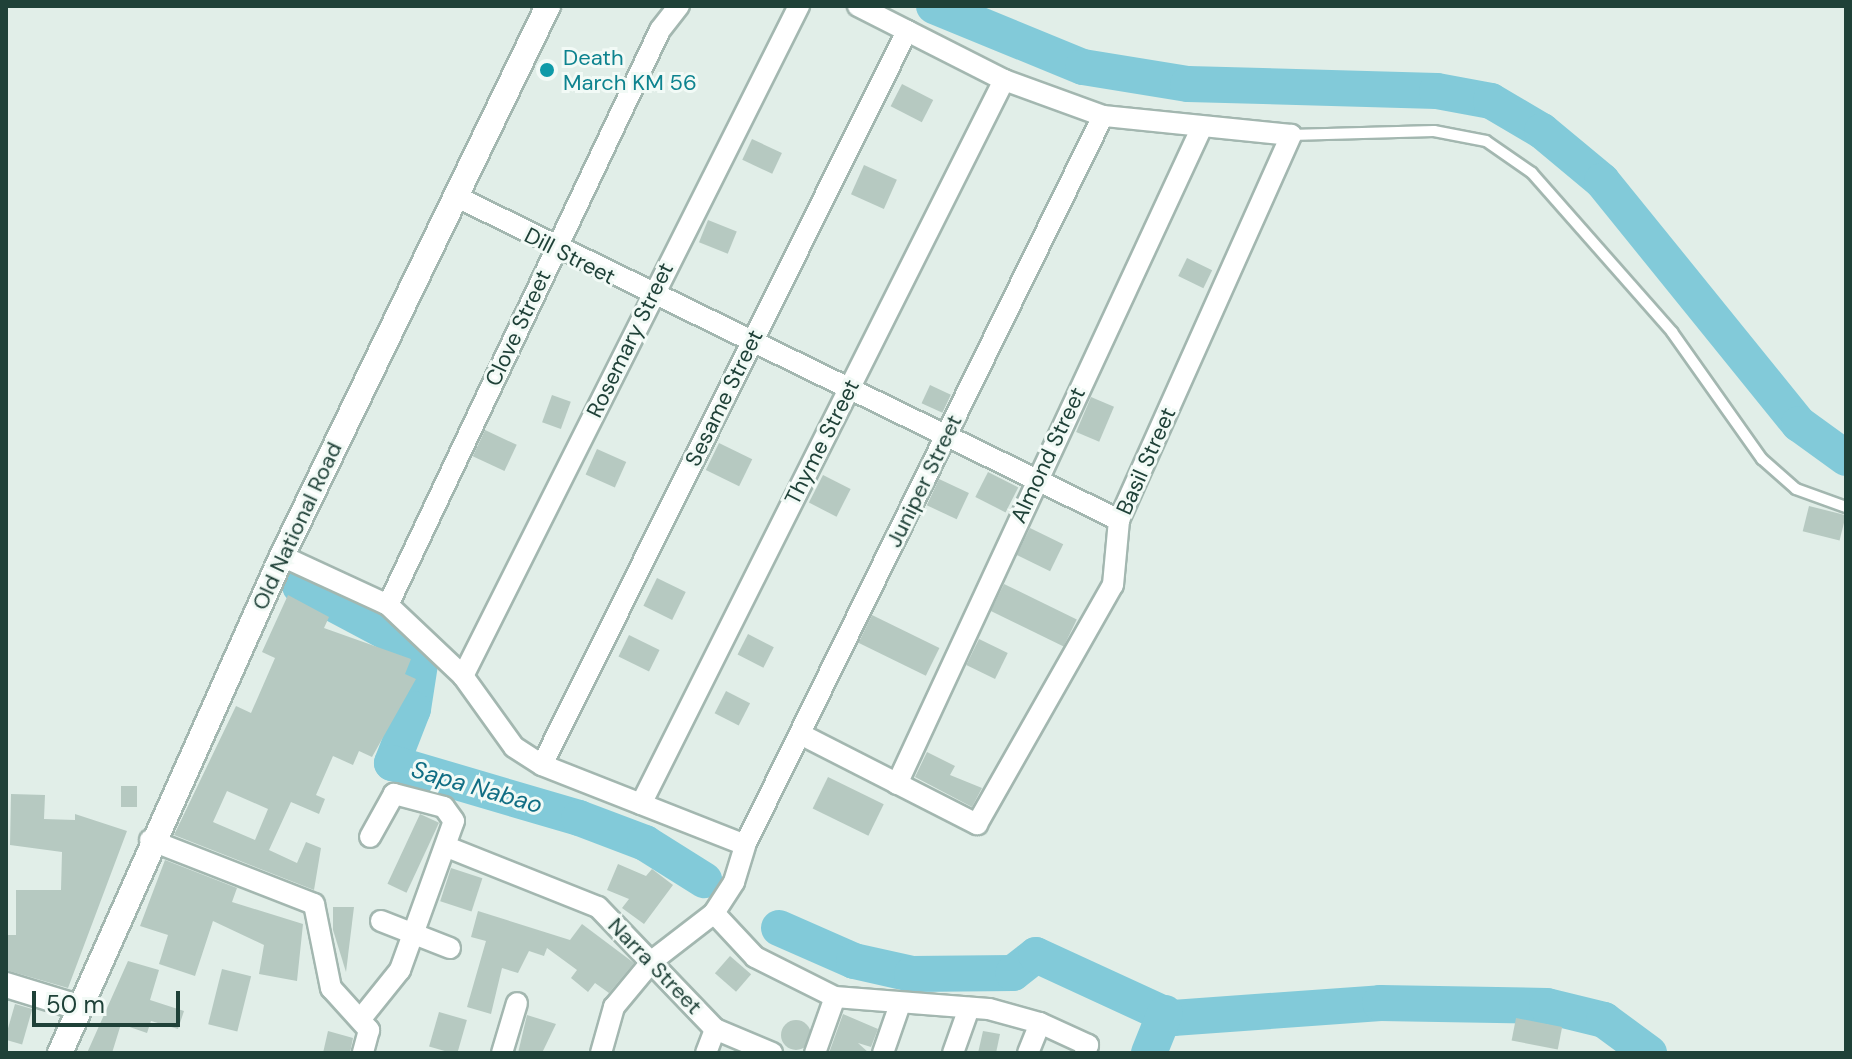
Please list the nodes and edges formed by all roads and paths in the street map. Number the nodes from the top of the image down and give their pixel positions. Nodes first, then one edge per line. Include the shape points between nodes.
1 (548, 6) edge
2 (799, 6) edge
3 (858, 6) edge
4 (676, 8) edge
5 (907, 31) junction
6 (1004, 80) junction
7 (1103, 116) junction
8 (1202, 127) junction
9 (1291, 135) junction
10 (455, 196) junction
11 (555, 249) junction
12 (651, 296) junction
13 (751, 343) junction
14 (848, 389) junction
15 (946, 436) junction
16 (1036, 480) junction
17 (1846, 507) edge
18 (1119, 520) junction
19 (282, 556) junction
20 (388, 605) junction
21 (463, 676) junction
22 (800, 734) junction
23 (542, 765) junction
24 (897, 784) junction
25 (641, 804) junction
26 (370, 837) dead end
27 (150, 840) junction
28 (745, 845) junction
29 (447, 847) junction
30 (714, 913) junction
31 (381, 921) dead end
32 (413, 933) junction
33 (450, 948) dead end
34 (652, 961) junction
35 (6, 985) edge
36 (835, 997) junction
37 (517, 1003) dead end
38 (78, 1007) junction
39 (899, 1007) junction
40 (969, 1008) junction
41 (363, 1016) junction
42 (1040, 1023) junction
43 (715, 1029) junction
44 (60, 1053) edge
45 (363, 1053) edge
46 (502, 1053) edge
47 (601, 1053) edge
48 (706, 1053) edge
49 (772, 1053) edge
50 (815, 1053) edge
51 (883, 1053) edge
52 (953, 1053) edge
53 (1028, 1053) edge
54 (1085, 1053) edge

1 - 10 main road, Old National Road
2 - 12 street, Rosemary Street
3 - 5 street
4 - 11 street, Clove Street
5 - 6 street
5 - 13 street, Sesame Street
6 - 7 street
6 - 14 street, Thyme Street
7 - 8 street
7 - 15 street, Juniper Street
8 - 9 street
8 - 16 street, Almond Street
9 - 17 lane via 1434,131 1486,141 1532,173 1672,332 1762,459 1796,489
9 - 18 street, Basil Street
10 - 11 street, Dill Street
10 - 19 main road, Old National Road
11 - 12 street, Dill Street
11 - 20 street, Clove Street
12 - 13 street, Dill Street
12 - 21 street, Rosemary Street
13 - 14 street, Dill Street
13 - 23 street, Sesame Street
14 - 15 street, Dill Street
14 - 25 street, Thyme Street
15 - 16 street, Dill Street
15 - 22 street, Juniper Street
16 - 18 street, Dill Street
16 - 24 street, Almond Street
18 - 24 street, Basil Street via 1113,585 977,824
19 - 20 street
19 - 27 main road, Old National Road
20 - 21 street
21 - 23 street via 514,747
22 - 24 street
22 - 28 street, Juniper Street
23 - 25 street
25 - 28 street
26 - 29 street via 394,794 450,812
27 - 38 main road, Old National Road
27 - 41 street via 314,904 331,988
28 - 30 street, Juniper Street
29 - 32 street
29 - 34 street, Narra Street via 598,907
30 - 34 street
30 - 36 street via 755,957
31 - 32 street
32 - 33 street
32 - 41 street via 400,970
34 - 43 street, Narra Street
34 - 47 street via 614,1007
35 - 38 main road
36 - 39 street
36 - 50 street
37 - 46 street
38 - 44 main road, Old National Road
39 - 40 street
39 - 51 street
40 - 42 street
40 - 52 street
41 - 45 street via 369,1030
42 - 53 street
42 - 54 street via 1088,1045
43 - 48 street
43 - 49 street, Narra Street

